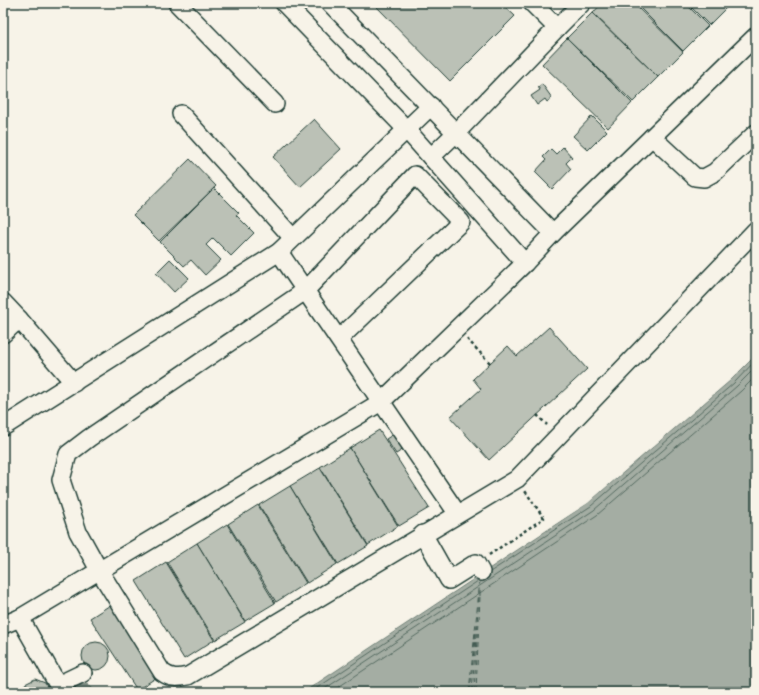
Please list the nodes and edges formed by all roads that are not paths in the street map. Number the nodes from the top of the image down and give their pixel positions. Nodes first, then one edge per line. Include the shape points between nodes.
1 (177, 3) edge
2 (284, 3) edge
3 (330, 3) edge
4 (532, 3) edge
5 (582, 3) edge
6 (557, 28) junction
7 (756, 36) edge
8 (275, 104) dead end
9 (431, 106) junction
10 (181, 114) dead end
11 (406, 129) junction
12 (456, 133) junction
13 (756, 133) edge
14 (652, 137) junction
15 (430, 157) junction
16 (456, 185) junction
17 (440, 201) junction
18 (756, 230) edge
19 (553, 233) junction
20 (293, 238) junction
21 (279, 252) junction
22 (525, 263) junction
23 (305, 291) junction
24 (3, 302) edge
25 (19, 319) junction
26 (3, 334) edge
27 (339, 339) junction
28 (74, 383) junction
29 (381, 402) junction
30 (3, 428) edge
31 (457, 513) junction
32 (423, 534) junction
33 (478, 567) road end
34 (99, 570) junction
35 (20, 618) junction
36 (3, 625) edge
37 (83, 673) dead end
38 (58, 689) edge

1 - 8 lane
2 - 11 lane
3 - 9 lane
4 - 6 lane
5 - 6 lane
6 - 12 lane
7 - 14 lane
9 - 11 lane
9 - 12 lane
10 - 20 lane
11 - 15 lane
11 - 20 lane
12 - 15 lane
12 - 19 lane
13 - 14 lane via 715,172 704,178 695,177
14 - 19 lane
15 - 16 lane
16 - 17 lane
16 - 22 lane
17 - 23 lane via 415,175
17 - 27 lane via 461,222
18 - 31 lane via 517,479
19 - 22 lane
20 - 21 lane
21 - 23 lane
21 - 28 lane
22 - 29 lane
23 - 27 lane
23 - 34 lane via 95,433 68,454 61,480 78,532
24 - 25 lane
25 - 26 lane
25 - 28 lane
27 - 29 lane
28 - 30 lane
29 - 31 lane
29 - 34 lane
31 - 32 lane
32 - 33 lane via 449,580
32 - 34 lane via 188,676 176,678 162,672
34 - 35 lane
35 - 36 lane
35 - 38 lane
37 - 38 lane

